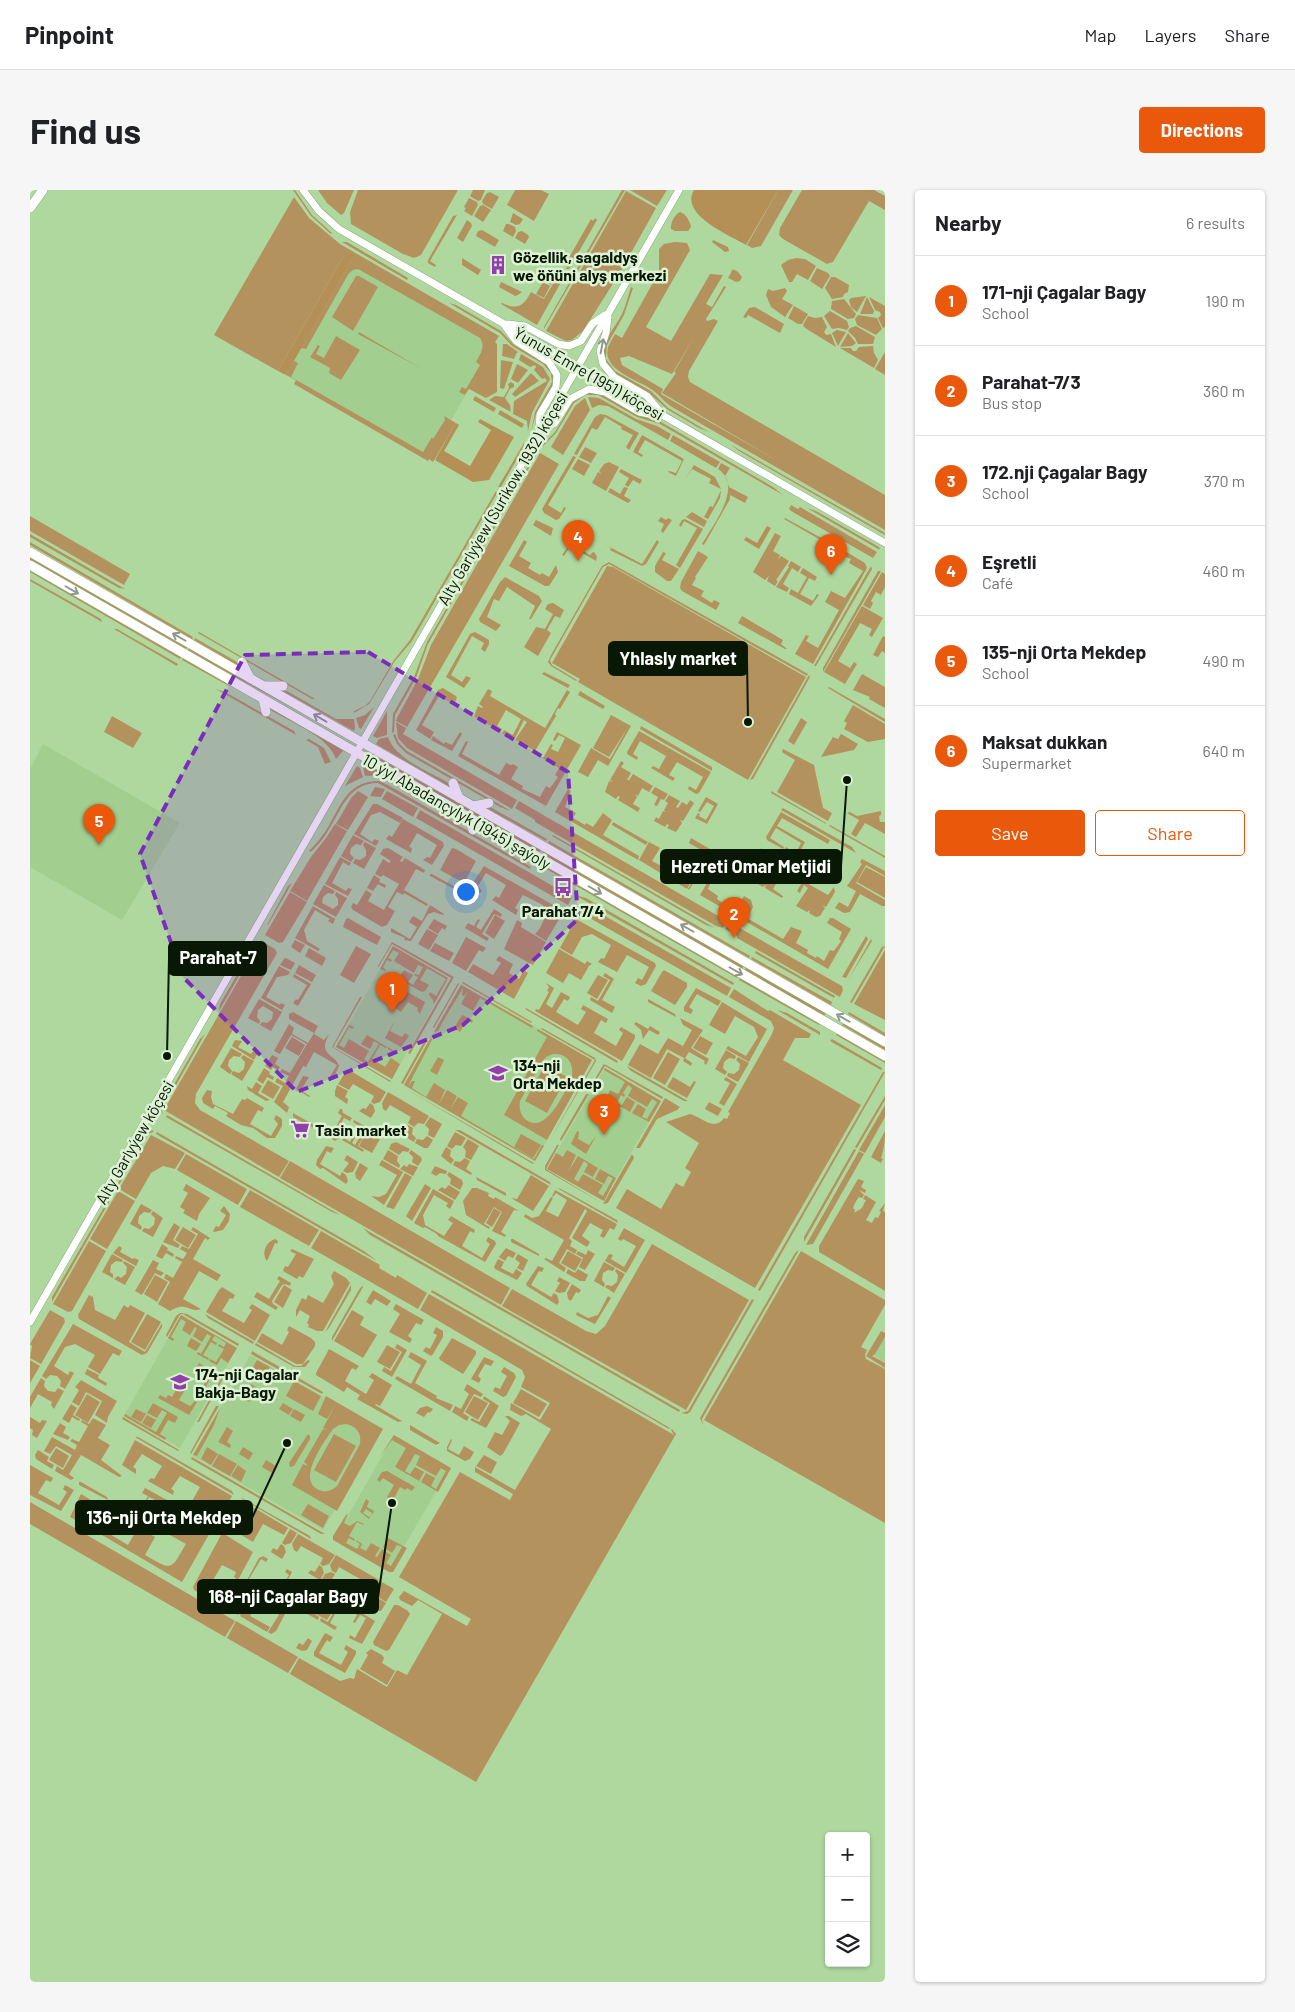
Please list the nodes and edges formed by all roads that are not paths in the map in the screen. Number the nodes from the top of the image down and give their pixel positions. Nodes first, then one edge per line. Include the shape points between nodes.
1 (43, 190) edge
2 (303, 190) edge
3 (679, 190) edge
4 (30, 208) edge
5 (608, 314) junction
6 (503, 324) junction
7 (577, 366) junction
8 (665, 417) junction
9 (539, 433) junction
10 (885, 543) edge
11 (30, 552) edge
12 (30, 565) edge
13 (242, 662) dead end
14 (250, 678) junction
15 (264, 686) junction
16 (283, 686) dead end
17 (241, 687) junction
18 (230, 691) dead end
19 (263, 699) junction
20 (266, 712) dead end
21 (362, 742) junction
22 (356, 753) junction
23 (454, 783) dead end
24 (459, 798) junction
25 (489, 803) dead end
26 (473, 806) junction
27 (452, 808) junction
28 (440, 811) dead end
29 (469, 818) junction
30 (473, 830) dead end
31 (885, 1042) edge
32 (885, 1056) edge
33 (30, 1322) edge

1 - 4 main road
2 - 6 street, Ýunus Emre (1951) köçesi via 318,211 338,228
3 - 5 street, Alty Garlyýew (Surikow, 1932) köçesi
5 - 6 street via 592,324 581,341 566,347 525,326
5 - 7 street, Alty Garlyýew (Surikow, 1932) köçesi
8 -> 5 street via 647,396 614,377 603,364 600,351
6 - 7 street, Ýunus Emre (1951) köçesi
6 - 9 street via 516,341 550,362 557,375 556,387 540,414
7 - 8 street, Ýunus Emre (1951) köçesi
7 - 9 street, Alty Garlyýew (Surikow, 1932) köçesi
8 - 9 street via 638,412 605,392 589,389 570,399 555,423
8 - 10 street, Ýunus Emre (1951) köçesi
9 - 21 street, Alty Garlyýew (Surikow, 1932) köçesi
14 -> 11 main road, 10 ýyl Abadançylyk (1945) şaýoly
12 -> 17 main road, 10 ýyl Abadançylyk (1945) şaýoly
13 - 14 main road
14 - 15 main road, 10 ýyl Abadançylyk (1945) şaýoly
15 - 16 main road
21 -> 15 main road, 10 ýyl Abadançylyk (1945) şaýoly
17 - 18 main road
17 - 19 main road, 10 ýyl Abadançylyk (1945) şaýoly
19 - 20 main road
19 - 22 main road, 10 ýyl Abadançylyk (1945) şaýoly
21 - 22 street, Alty Garlyýew (Surikow, 1932) köçesi
21 - 24 main road, 10 ýyl Abadançylyk (1945) şaýoly
22 - 27 main road, 10 ýyl Abadançylyk (1945) şaýoly
22 - 33 street, Alty Garlyýew köçesi
23 - 24 main road
24 - 26 main road, 10 ýyl Abadançylyk (1945) şaýoly
25 - 26 main road
31 -> 26 main road, 10 ýyl Abadançylyk (1945) şaýoly
27 - 28 main road
27 - 29 main road, 10 ýyl Abadançylyk (1945) şaýoly
29 - 30 main road
29 -> 32 main road, 10 ýyl Abadançylyk (1945) şaýoly

